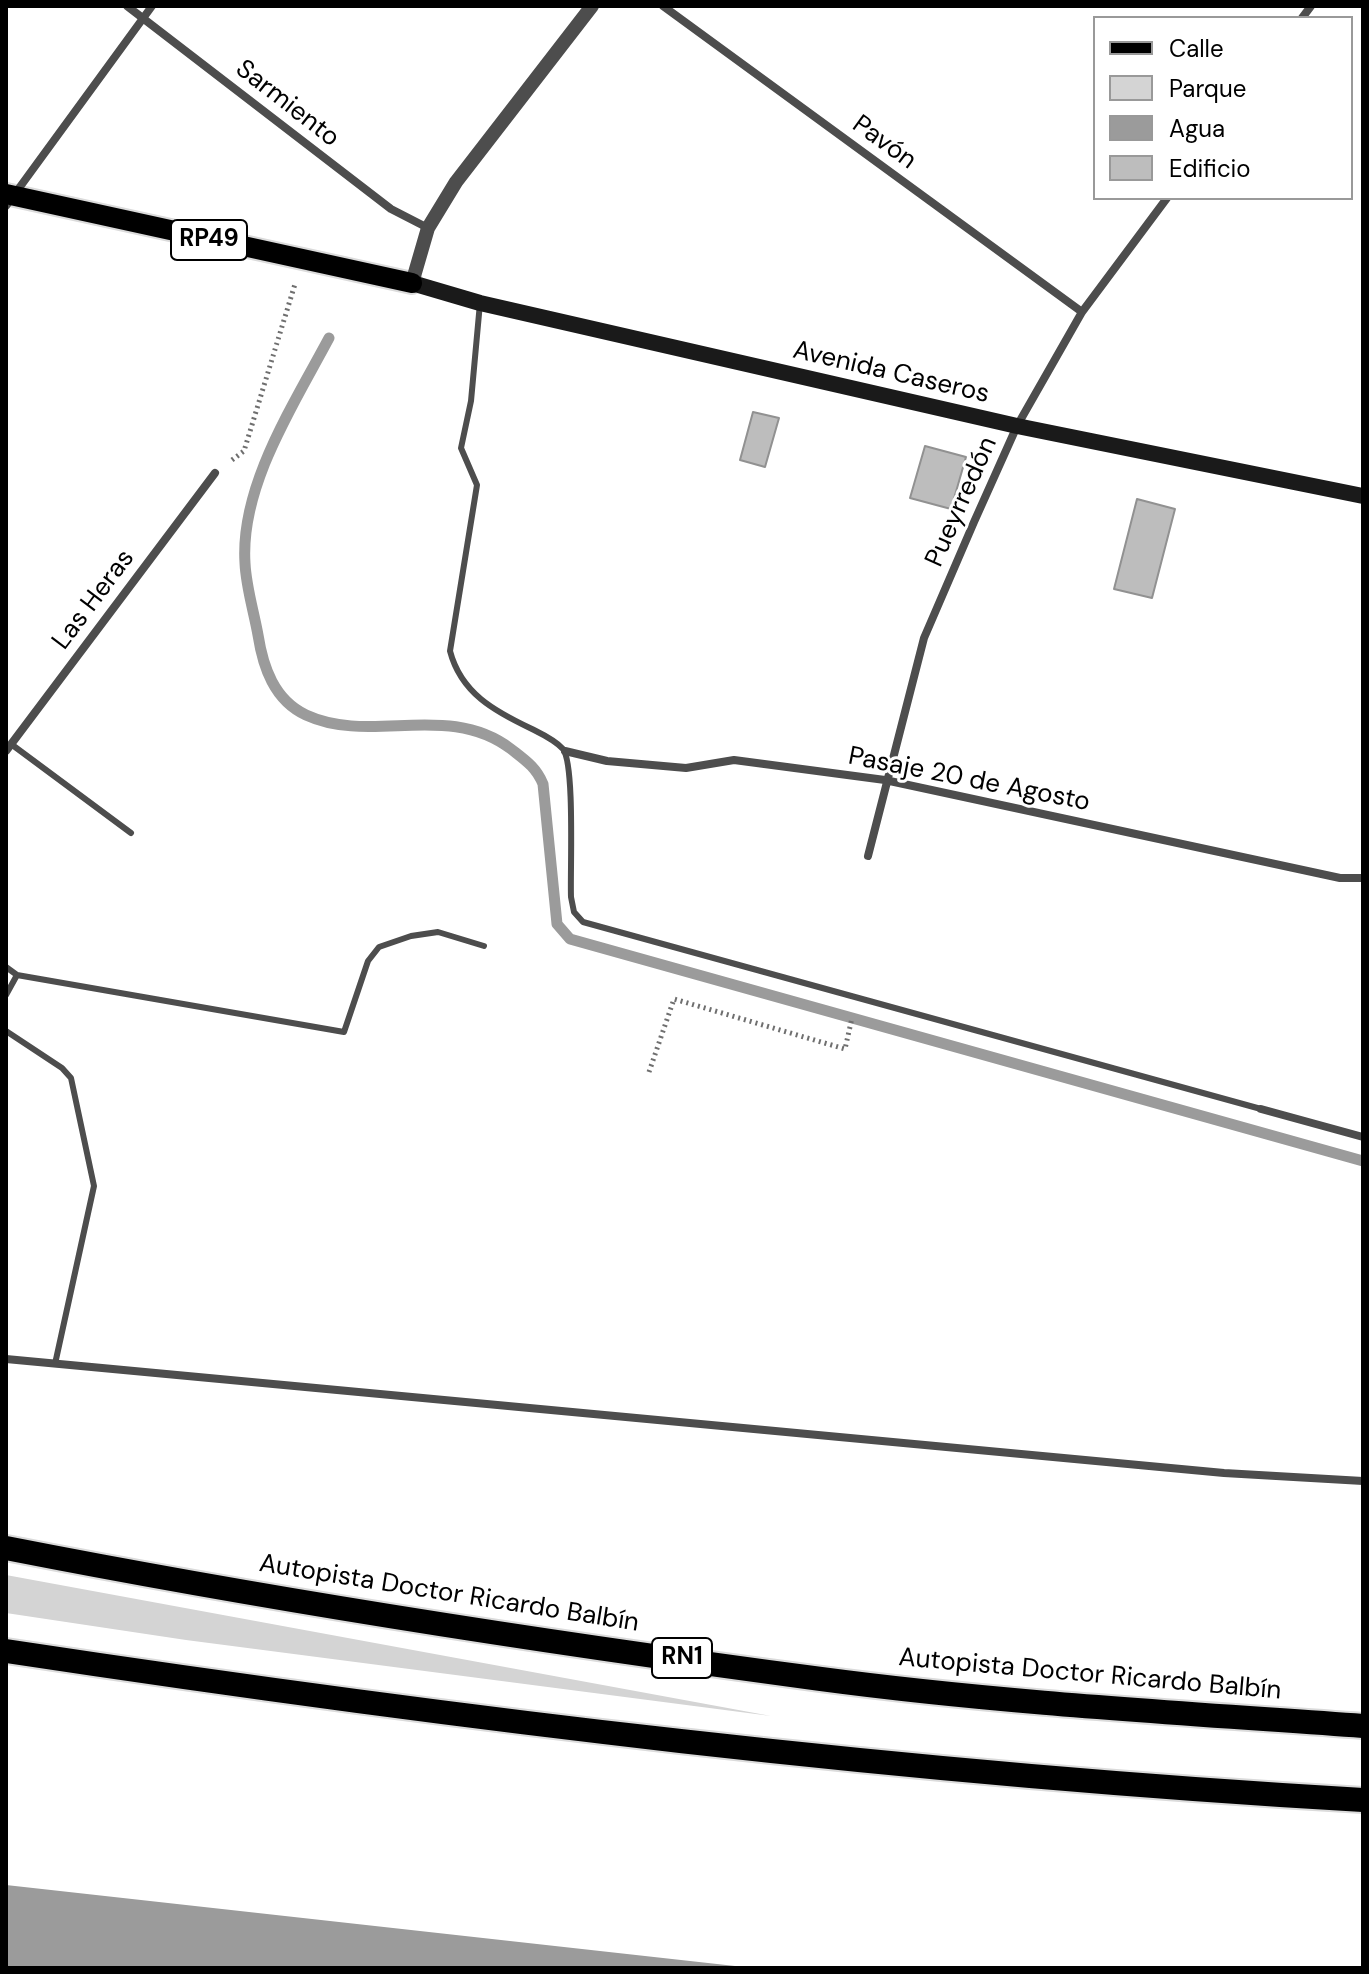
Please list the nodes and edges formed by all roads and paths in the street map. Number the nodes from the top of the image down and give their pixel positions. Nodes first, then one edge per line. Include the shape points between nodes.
1 (127, 6) edge
2 (152, 6) edge
3 (592, 6) edge
4 (663, 6) edge
5 (143, 19) junction
6 (8, 198) edge
7 (1166, 200) edge
8 (428, 228) junction
9 (303, 261) junction
10 (412, 283) junction
11 (480, 303) junction
12 (1082, 312) junction
13 (1017, 426) junction
14 (215, 473) joint
15 (1363, 496) edge
16 (8, 748) edge
17 (565, 751) junction
18 (885, 780) junction
19 (131, 833) dead end
20 (868, 856) dead end
21 (1363, 878) edge
22 (484, 946) dead end
23 (6, 967) edge
24 (17, 975) junction
25 (6, 995) edge
26 (856, 997) junction
27 (6, 1031) edge
28 (649, 1072) dead end
29 (1261, 1109) joint
30 (1363, 1137) edge
31 (6, 1359) edge
32 (55, 1364) junction
33 (1363, 1481) edge
34 (6, 1548) edge
35 (6, 1651) edge
36 (1363, 1726) edge
37 (1363, 1800) edge

1 - 5 street, Sarmiento
2 - 5 street
3 - 8 street via 456,182
4 - 12 street, Pavón
5 - 6 street
5 - 8 street, Sarmiento via 391,209
6 - 9 main road, RP49
7 - 12 street, Pueyrredón
8 - 10 street
9 - 10 main road, RP49
9 - 14 path via 244,451
10 - 11 main road, Avenida Caseros
11 - 13 main road, Avenida Caseros
11 - 17 lane via 461,448 477,485 450,651 456,672 491,709 547,736
12 - 13 street, Pueyrredón
13 - 15 main road, Avenida Caseros
13 - 18 street, Pueyrredón via 924,638
14 - 16 street, Las Heras
16 - 19 lane
17 - 18 street, Pasaje 20 de Agosto via 670,767 734,760
17 - 26 lane via 570,771 571,897 583,922
18 - 20 street, Pueyrredón
18 - 21 street, Pasaje 20 de Agosto via 1340,878
22 - 24 lane via 438,932 379,947 368,961 344,1032
23 - 24 lane
24 - 25 lane
26 - 28 path via 845,1049 674,999
26 - 29 lane
27 - 32 lane via 71,1078 94,1186
29 - 30 street
31 - 32 street
32 - 33 street via 1193,1470
34 - 36 highway, Autopista Doctor Ricardo Balbín / RN1 via 157,1577 824,1679
35 - 37 highway via 523,1724 905,1766

